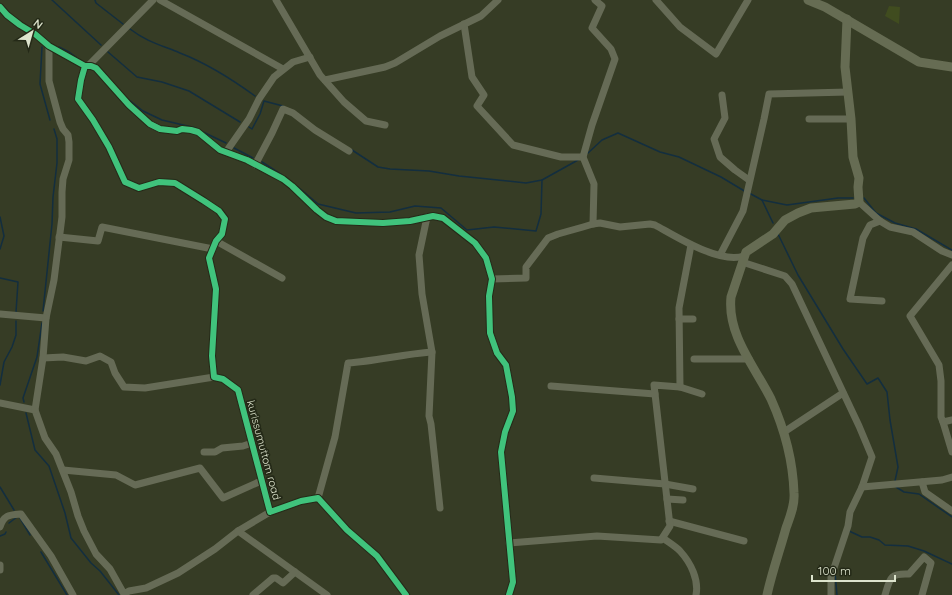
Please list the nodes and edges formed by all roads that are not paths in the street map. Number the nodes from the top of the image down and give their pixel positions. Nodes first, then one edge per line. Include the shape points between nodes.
1 (153, 0) edge
2 (160, 0) edge
3 (276, 0) edge
4 (498, 0) edge
5 (595, 0) edge
6 (656, 0) edge
7 (748, 0) edge
8 (808, 0) edge
9 (826, 3) edge
10 (0, 7) edge
11 (847, 19) junction
12 (464, 24) junction
13 (49, 46) junction
14 (310, 57) junction
15 (86, 66) junction
16 (952, 67) edge
17 (283, 69) junction
18 (325, 80) junction
19 (848, 92) junction
20 (722, 95) dead end
21 (809, 119) dead end
22 (851, 119) junction
23 (385, 125) dead end
24 (349, 151) dead end
25 (226, 152) junction
26 (583, 157) junction
27 (255, 164) junction
28 (749, 180) junction
29 (859, 202) junction
30 (427, 217) junction
31 (880, 221) junction
32 (593, 224) junction
33 (59, 237) junction
34 (216, 241) junction
35 (691, 244) junction
36 (213, 249) junction
37 (952, 255) edge
38 (720, 256) junction
39 (743, 259) junction
40 (952, 265) edge
41 (282, 278) dead end
42 (492, 279) junction
43 (882, 301) dead end
44 (0, 314) edge
45 (46, 318) junction
46 (679, 319) junction
47 (693, 320) dead end
48 (432, 352) junction
49 (43, 358) junction
50 (694, 359) dead end
51 (749, 359) junction
52 (214, 377) junction
53 (551, 386) dead end
54 (680, 387) junction
55 (843, 393) junction
56 (655, 394) junction
57 (702, 394) dead end
58 (0, 403) edge
59 (35, 410) junction
60 (952, 420) edge
61 (942, 422) junction
62 (784, 432) junction
63 (252, 443) junction
64 (204, 452) dead end
65 (952, 452) edge
66 (62, 470) junction
67 (952, 477) edge
68 (594, 478) dead end
69 (261, 481) junction
70 (922, 482) junction
71 (665, 484) junction
72 (862, 487) junction
73 (693, 489) dead end
74 (318, 498) junction
75 (666, 498) junction
76 (683, 500) dead end
77 (440, 508) dead end
78 (270, 512) junction
79 (952, 512) edge
80 (669, 521) junction
81 (0, 527) edge
82 (238, 531) junction
83 (663, 538) junction
84 (744, 541) dead end
85 (509, 542) junction
86 (0, 565) edge
87 (0, 570) edge
88 (295, 572) junction
89 (123, 594) edge
90 (72, 595) edge
91 (253, 595) edge
92 (327, 595) edge
93 (407, 595) edge
94 (509, 595) edge
95 (696, 595) edge
96 (767, 595) edge
97 (831, 595) edge
98 (885, 595) edge
99 (922, 595) edge

1 - 15 street
2 - 17 street
3 - 14 street
4 - 12 street via 481,16
5 - 26 street via 602,6 592,28 611,49 615,59
6 - 7 street via 680,27 716,54
8 - 9 street
9 - 11 street
10 - 13 street
11 - 16 street via 919,62
11 - 19 street via 845,67
12 - 18 street via 395,63
12 - 26 street via 472,77 484,95 477,106 513,145 561,157
13 - 15 street
13 - 33 street via 50,87 69,142 69,160 63,179
14 - 17 street via 293,62
14 - 18 street
15 - 25 street via 96,68 150,124 160,129 198,132
15 - 34 street via 78,99 109,147 125,182 139,188 159,182 175,183 204,201 219,211 225,219 222,234
17 - 25 street via 274,76
18 - 23 street via 344,102 366,121
19 - 22 street
19 - 28 street via 769,94
20 - 28 street via 725,118 714,139 720,157
21 - 22 street
22 - 29 street via 859,178
24 - 27 street via 283,109
25 - 27 street
26 - 32 street via 594,184
27 - 30 street via 283,179 317,210 336,221 383,223
28 - 38 street via 743,212
29 - 31 street
29 - 39 street via 811,208 798,213 751,247
30 - 42 street via 443,218 475,243 486,258
30 - 48 street via 419,255 422,294
31 - 37 street via 890,227 913,232
31 - 43 street via 870,226 863,238 850,299
32 - 35 street via 620,227 655,225
32 - 42 street via 548,238 526,267 526,278
33 - 36 street via 98,241 102,227
33 - 45 street
34 - 36 street
34 - 41 street
35 - 38 street
35 - 46 street
36 - 52 street via 209,258 216,289 212,356
38 - 39 street
39 - 51 street via 730,304 737,338
39 - 55 street via 785,276 792,284
40 - 61 street via 910,316 939,365
42 - 85 street via 489,296 490,333 497,354 506,365 513,411 501,452
44 - 45 street
45 - 49 street
46 - 47 street
46 - 54 street
48 - 74 street via 348,363 335,437
48 - 77 street via 429,416
49 - 52 street via 63,357 86,361 100,356 111,362 124,387 145,388
49 - 59 street
50 - 51 street
51 - 62 street via 770,398
52 - 63 street, kurissumuttom road via 223,378 238,390
53 - 56 street
54 - 56 street via 654,385
54 - 57 street
55 - 62 street
55 - 72 street via 872,458
56 - 71 street
58 - 59 street
59 - 66 street via 45,438 56,454
60 - 61 street
61 - 65 street
62 - 96 street via 793,477 794,502
63 - 64 street via 222,448 215,452
63 - 69 street, kurissumuttom road
66 - 69 street via 116,475 135,485 200,468 223,498
66 - 89 street via 84,531 96,554 110,569
67 - 70 street
68 - 71 street
69 - 78 street, kurissumuttom road
70 - 72 street
70 - 79 street via 925,492
71 - 73 street
71 - 75 street
72 - 97 street via 850,512 848,526 831,577
74 - 78 street, kurissumuttom road
74 - 93 street via 347,530 377,556
75 - 76 street
75 - 80 street
78 - 82 street
80 - 83 street via 670,526
80 - 84 street
81 - 90 street via 2,520 9,515 21,514 51,556
82 - 88 street
82 - 89 street via 178,573 146,588
83 - 85 street via 660,540 597,536
83 - 95 street via 680,552 692,569 697,583
85 - 94 street via 513,582
86 - 87 street
88 - 91 street via 283,582 273,578
88 - 92 street
98 - 99 street via 892,577 898,573 909,574 924,557 931,563

